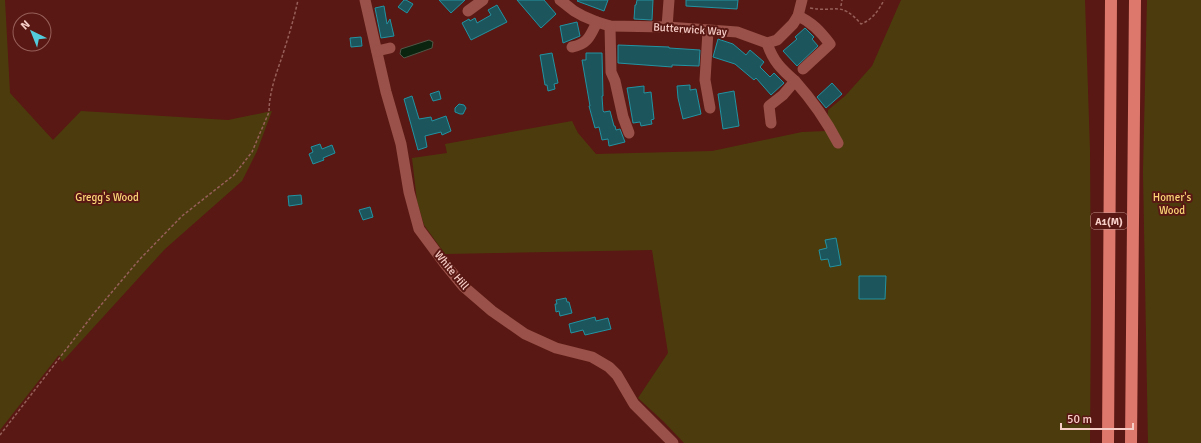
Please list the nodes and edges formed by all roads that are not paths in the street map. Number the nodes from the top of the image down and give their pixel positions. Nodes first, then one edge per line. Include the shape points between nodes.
1 (365, 0) edge
2 (483, 0) edge
3 (560, 0) edge
4 (669, 0) edge
5 (1111, 0) edge
6 (1135, 0) edge
7 (800, 7) edge
8 (468, 11) dead end
9 (597, 22) junction
10 (610, 26) junction
11 (667, 27) junction
12 (708, 31) junction
13 (767, 43) junction
14 (572, 47) dead end
15 (390, 48) dead end
16 (377, 51) junction
17 (803, 69) dead end
18 (795, 81) junction
19 (710, 108) dead end
20 (771, 123) dead end
21 (629, 133) dead end
22 (838, 143) dead end
23 (673, 443) edge
24 (1108, 443) edge
25 (1131, 443) edge

1 - 16 street, White Hill
2 - 8 street
3 - 9 street, Butterwick Way via 574,11
4 - 11 street
5 - 24 highway, A1(M)
6 - 25 highway, A1(M)
7 - 13 street via 793,24 786,32 777,40
7 - 17 street via 807,20 830,44
9 - 10 street, Butterwick Way
9 - 14 street via 588,40
10 - 11 street, Butterwick Way
10 - 21 street via 611,72
11 - 12 street, Butterwick Way
12 - 13 street, Butterwick Way via 738,32
12 - 19 street via 706,80
13 - 18 street via 780,68
15 - 16 street
16 - 23 street, White Hill via 401,144 409,192 419,229 445,264 478,300 526,334 556,348 592,358 617,375 634,404
18 - 20 street via 769,106
18 - 22 street via 817,107

